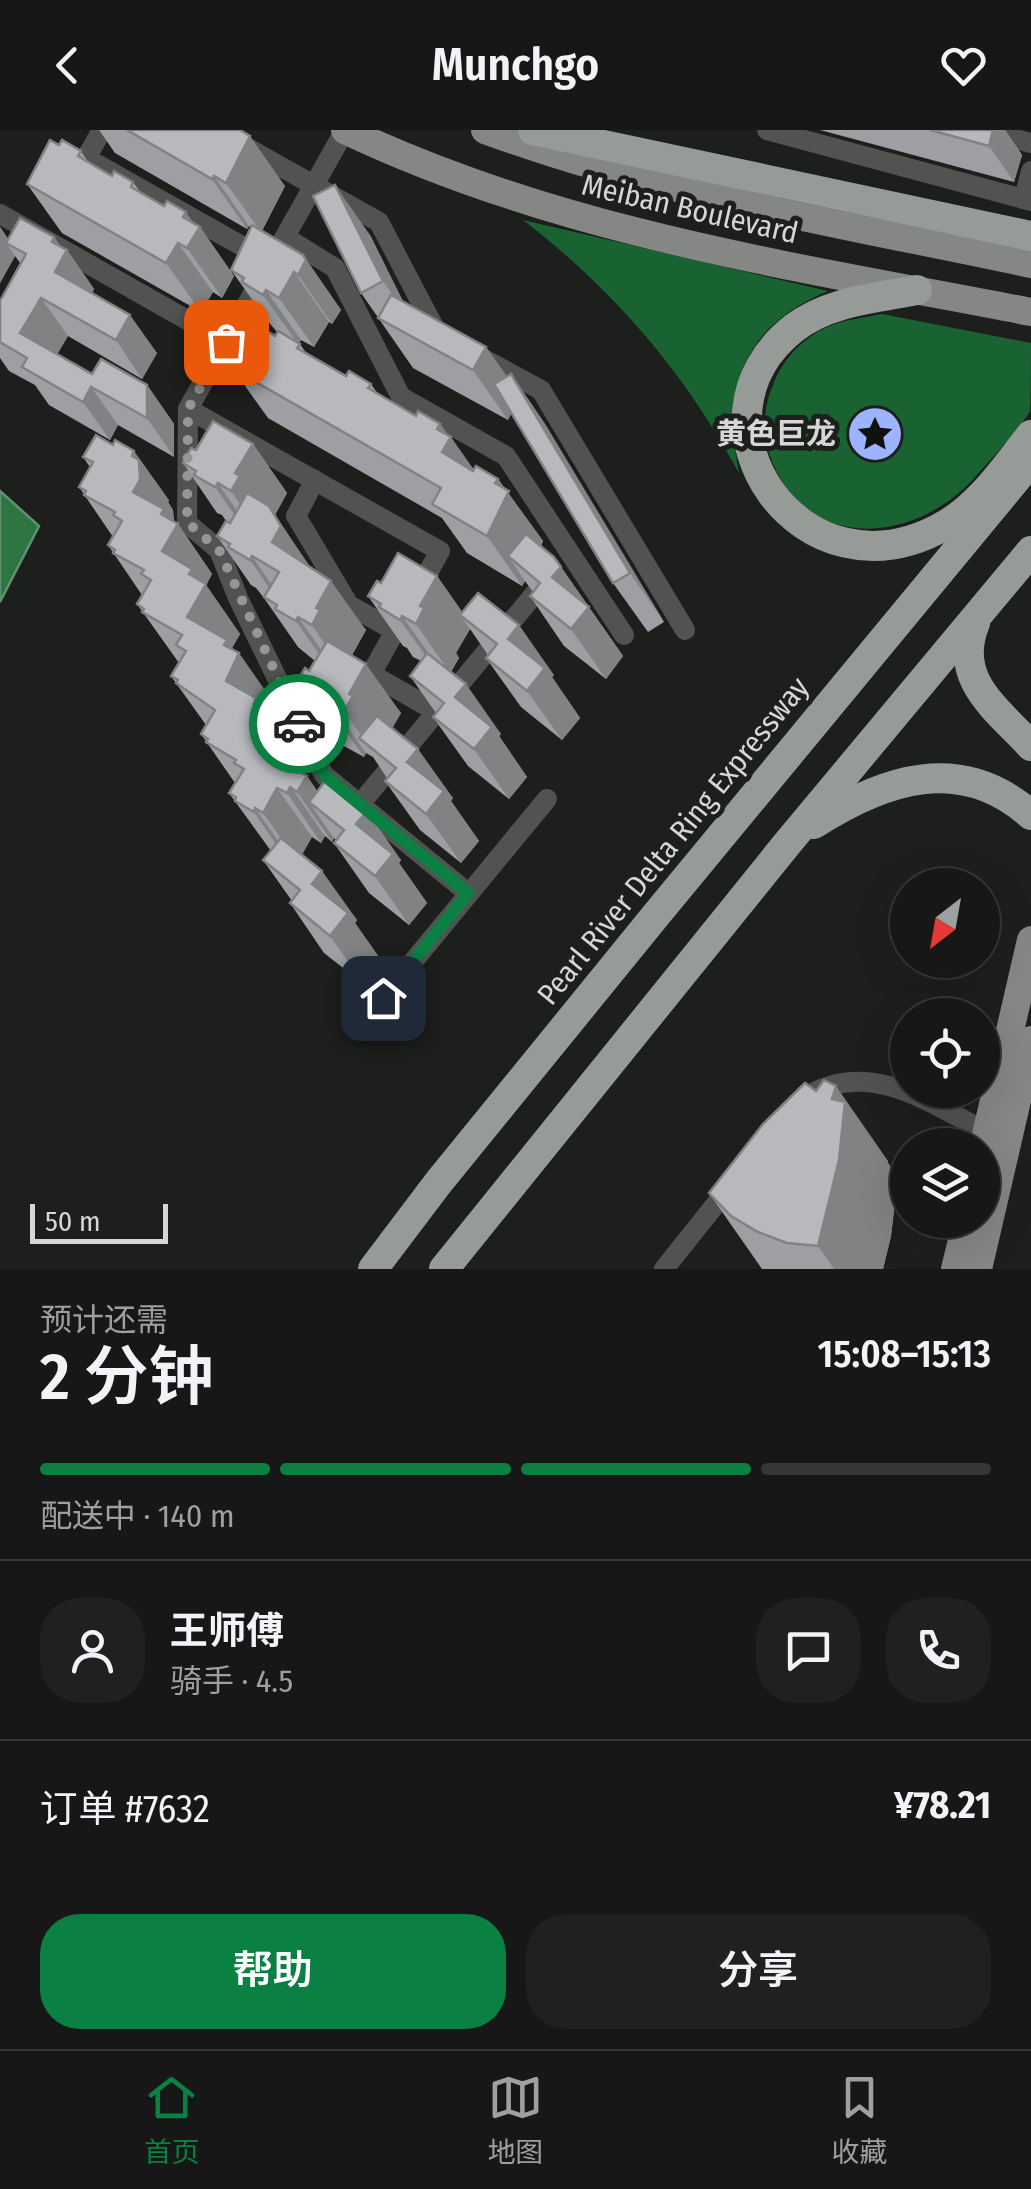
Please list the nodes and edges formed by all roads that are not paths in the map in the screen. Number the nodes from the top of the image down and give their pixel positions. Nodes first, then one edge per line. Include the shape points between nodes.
1 (102, 130) edge
2 (216, 130) edge
3 (345, 130) edge
4 (485, 130) edge
5 (533, 130) edge
6 (767, 130) edge
7 (979, 130) edge
8 (813, 136) edge
9 (1031, 143) edge
10 (86, 158) junction
11 (1031, 172) edge
12 (314, 185) junction
13 (68, 190) edge
14 (1028, 200) edge
15 (0, 214) edge
16 (1031, 236) edge
17 (285, 238) junction
18 (271, 262) junction
19 (1031, 264) edge
20 (917, 290) junction
21 (1031, 312) edge
22 (226, 342) junction
23 (188, 409) junction
24 (1031, 435) edge
25 (1031, 461) edge
26 (315, 480) junction
27 (1031, 551) edge
28 (570, 552) junction
29 (982, 610) junction
30 (395, 630) junction
31 (685, 630) dead end
32 (624, 635) dead end
33 (438, 712) junction
34 (1031, 746) edge
35 (548, 799) dead end
36 (360, 804) junction
37 (1031, 816) edge
38 (786, 845) junction
39 (468, 893) junction
40 (1031, 940) edge
41 (383, 998) dead end
42 (1031, 1040) edge
43 (789, 1112) edge
44 (962, 1128) edge
45 (988, 1128) edge
46 (744, 1170) edge
47 (963, 1238) edge
48 (373, 1269) edge
49 (444, 1269) edge
50 (664, 1269) edge
51 (956, 1269) edge
52 (978, 1269) edge

1 - 10 street
2 - 12 street
3 - 12 street
3 - 20 main road, Meiban Boulevard via 567,215
4 - 19 main road, Meiban Boulevard via 704,194
5 - 16 highway
6 - 8 street
7 - 9 street
8 - 14 street
10 - 13 street
10 - 18 street
11 - 14 street
12 - 17 street
12 - 31 street via 379,222 434,332 541,390
15 - 22 street
17 - 18 street
17 - 28 street via 335,268 401,397 506,456
18 - 22 street
20 - 21 main road, Meiban Boulevard
20 - 24 highway via 833,307 775,346 754,388 748,423 753,458 775,500 833,540 904,542 970,507
22 - 23 street
23 - 26 street
23 - 36 street via 187,522 219,550 324,775
25 - 48 highway, Pearl River Delta Ring Expressway
26 - 30 street via 296,516 349,605
26 - 30 street via 440,551
27 - 29 highway
28 - 32 street
28 - 33 street
29 - 34 highway via 968,645 968,668 979,690
29 - 38 highway
30 - 33 street via 370,674
33 - 36 street
35 - 39 street
36 - 39 street
37 - 38 highway via 969,781 917,778 862,797
38 - 49 highway
39 - 41 street
40 - 45 main road
42 - 52 main road
43 - 44 street via 823,1087 865,1080 893,1085
46 - 50 street
47 - 51 main road

